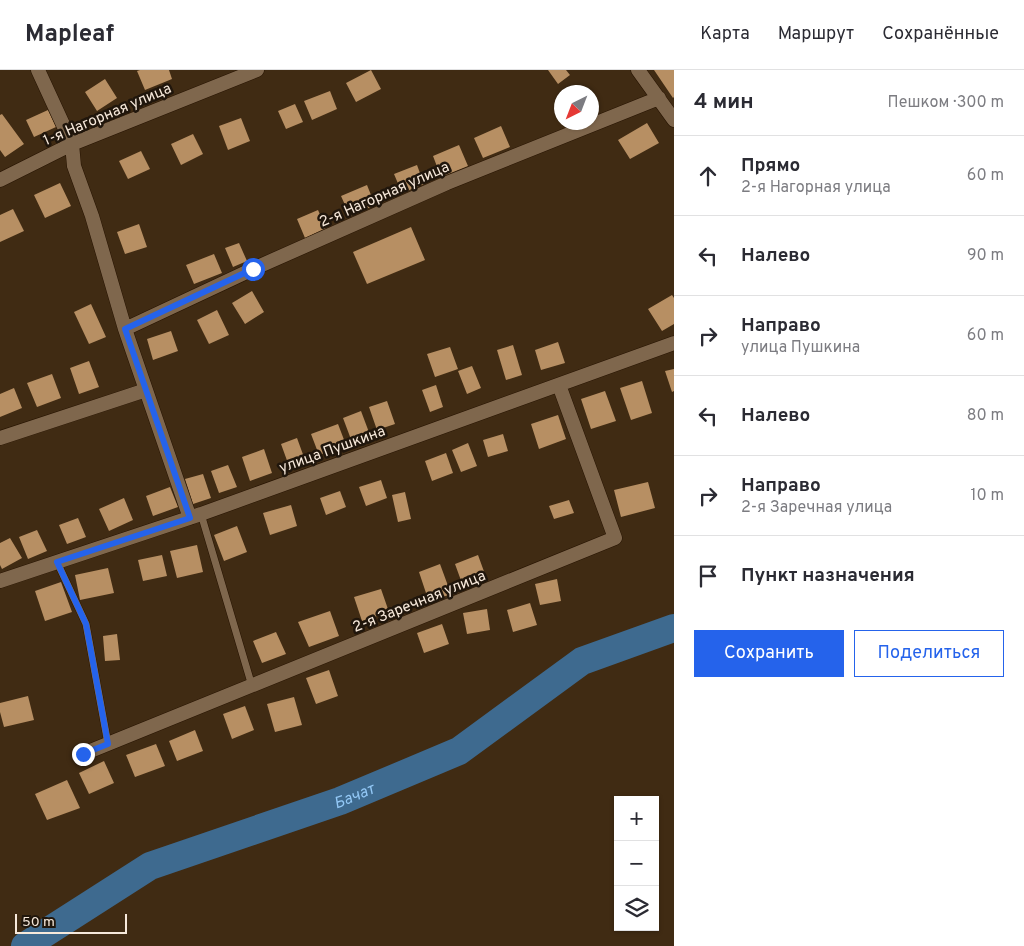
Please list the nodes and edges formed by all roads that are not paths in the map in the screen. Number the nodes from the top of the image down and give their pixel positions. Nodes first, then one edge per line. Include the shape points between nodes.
1 (38, 70) edge
2 (257, 70) edge
3 (638, 70) edge
4 (659, 98) junction
5 (674, 120) edge
6 (72, 144) junction
7 (0, 180) edge
8 (125, 329) junction
9 (674, 343) edge
10 (559, 385) junction
11 (146, 390) junction
12 (0, 438) edge
13 (195, 516) junction
14 (57, 562) junction
15 (0, 581) edge
16 (252, 686) junction
17 (108, 744) junction
18 (83, 754) dead end

1 - 6 street
2 - 6 street, 1-я Нагорная улица
3 - 4 street
4 - 5 street
4 - 8 street, 2-я Нагорная улица via 447,183
6 - 7 street, 1-я Нагорная улица
6 - 8 street via 74,166
8 - 11 street
9 - 10 street, улица Пушкина
10 - 13 street, улица Пушкина
10 - 16 street, 2-я Заречная улица via 615,538
11 - 12 street
11 - 13 street
13 - 14 street, улица Пушкина
13 - 16 lane
14 - 15 street, улица Пушкина
14 - 17 lane via 86,624
16 - 17 street, 2-я Заречная улица
17 - 18 street, 2-я Заречная улица

